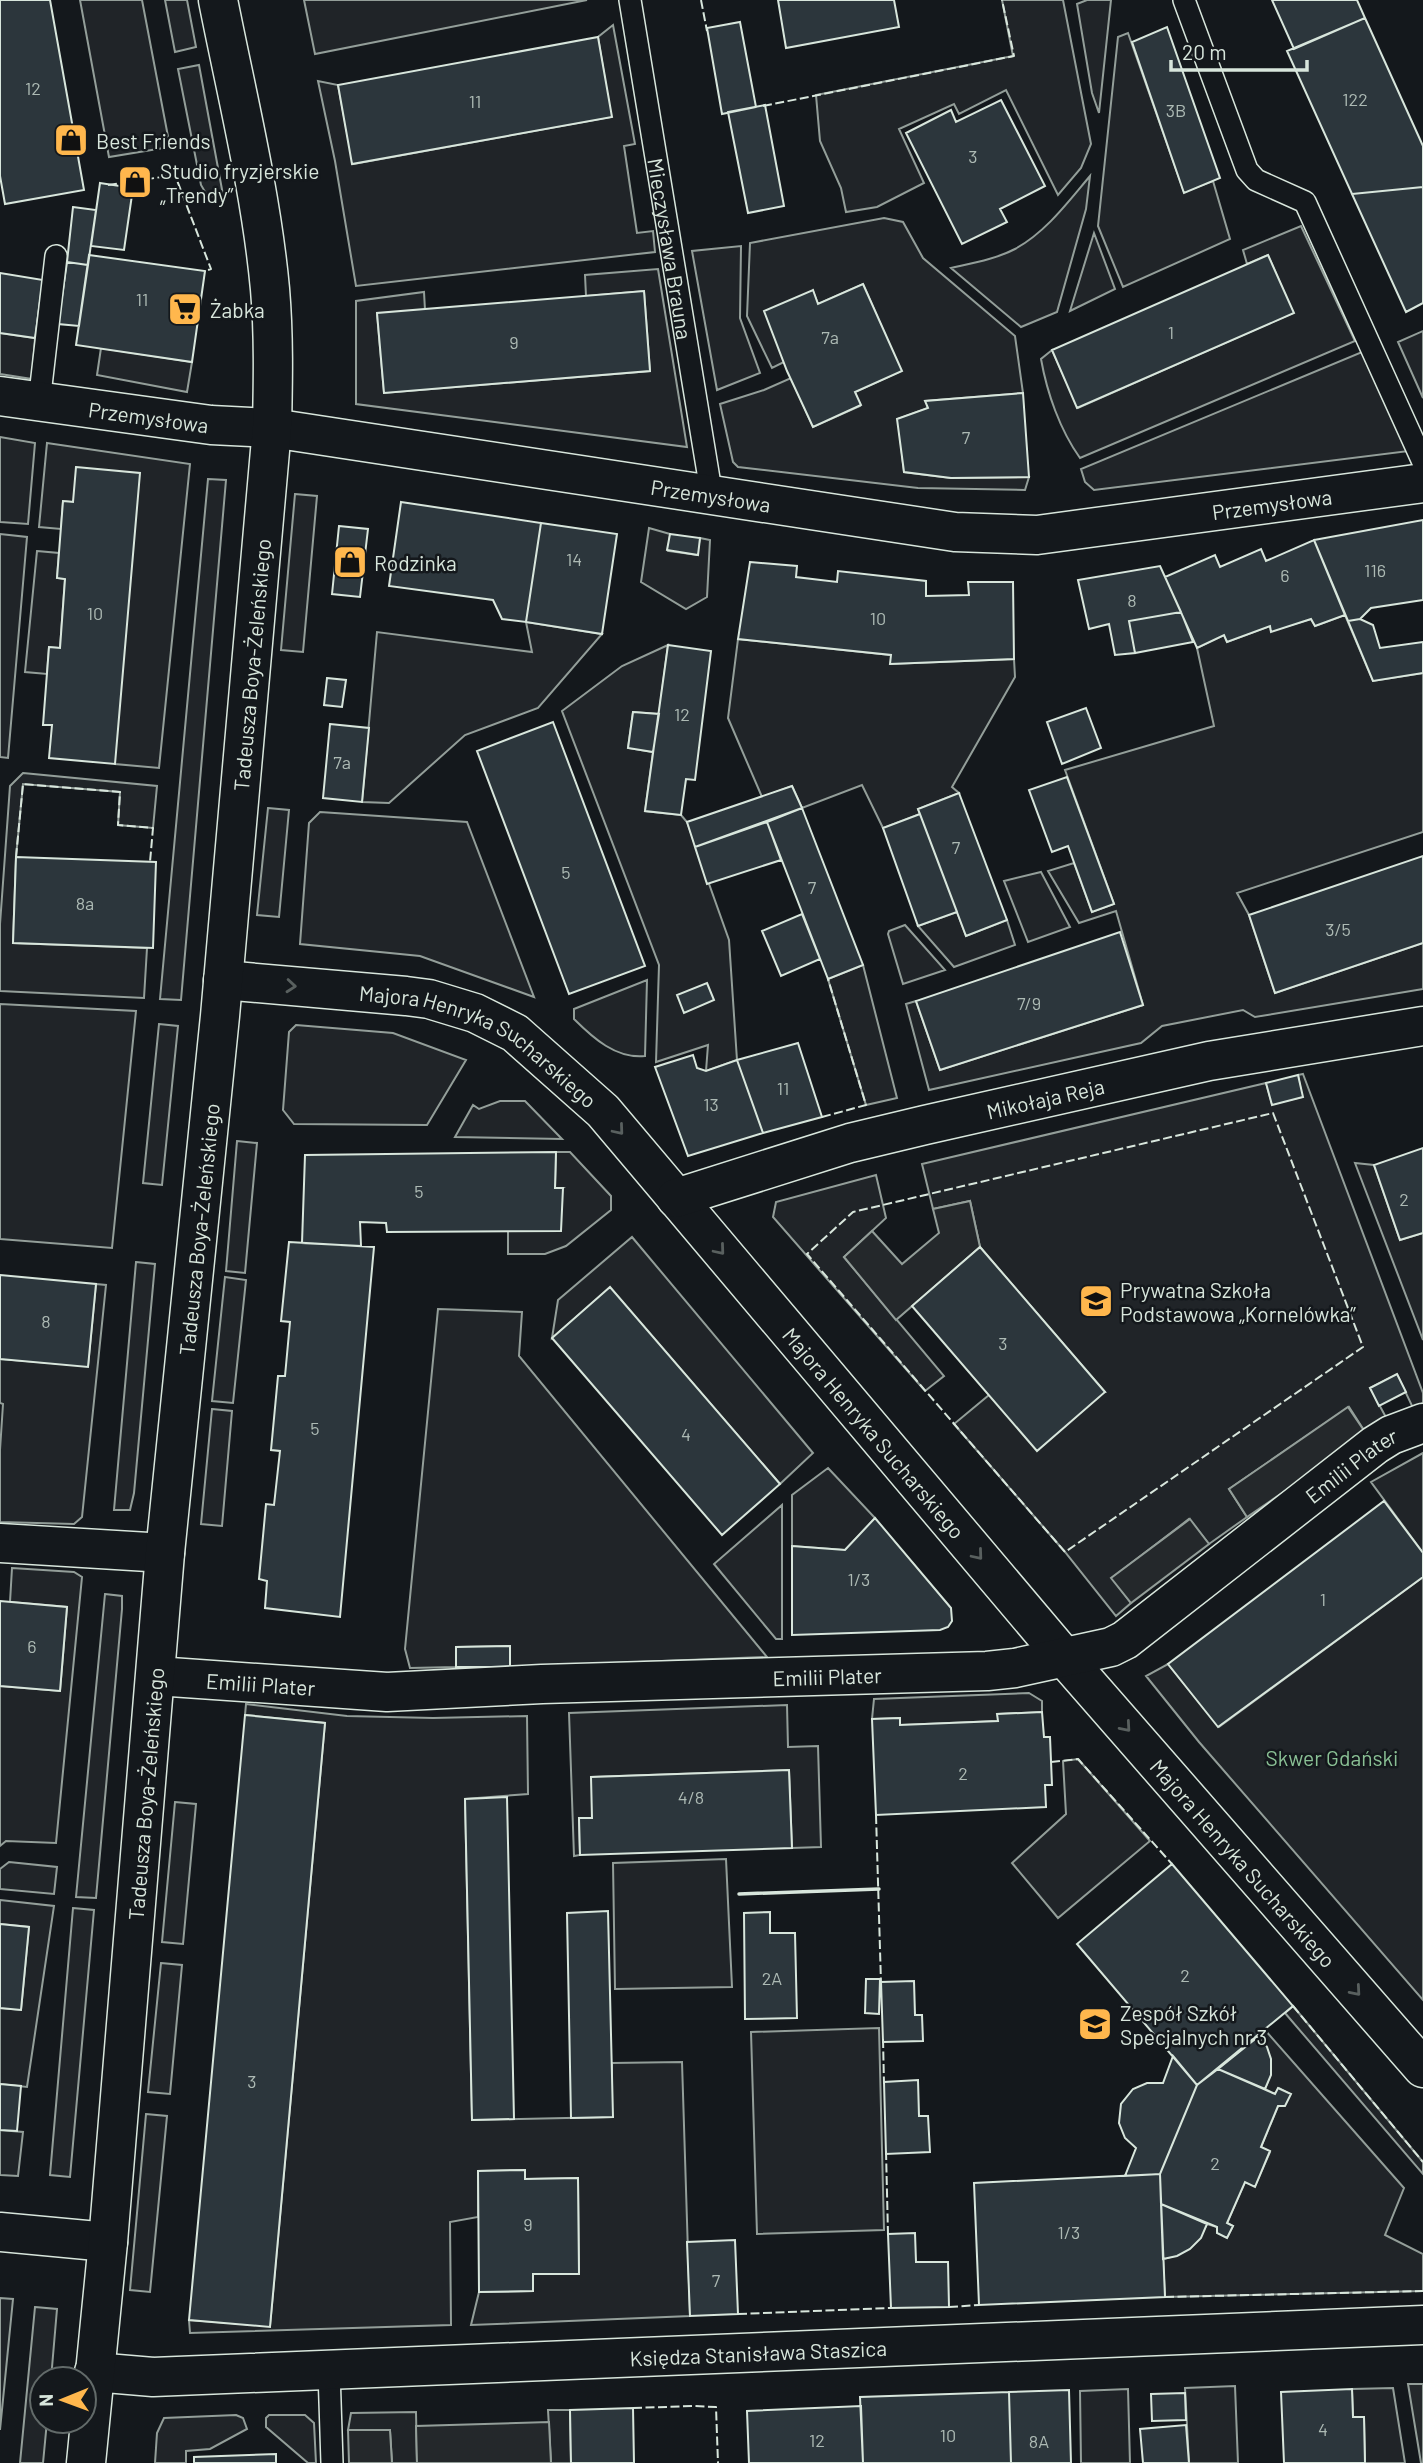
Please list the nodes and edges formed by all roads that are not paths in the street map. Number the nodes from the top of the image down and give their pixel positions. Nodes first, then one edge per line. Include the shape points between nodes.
1 (218, 0) edge
2 (630, 0) edge
3 (1184, 0) edge
4 (56, 256) dead end
5 (0, 396) edge
6 (40, 403) junction
7 (272, 428) junction
8 (1423, 462) edge
9 (1423, 483) edge
10 (712, 497) junction
11 (223, 980) junction
12 (1423, 1026) edge
13 (676, 1198) junction
14 (1423, 1423) edge
15 (0, 1544) edge
16 (165, 1553) junction
17 (1064, 1657) junction
18 (156, 1676) junction
19 (1423, 2068) edge
20 (0, 2232) edge
21 (108, 2242) junction
22 (1423, 2325) edge
23 (95, 2365) edge
24 (329, 2371) junction
25 (98, 2372) edge
26 (88, 2435) edge
27 (86, 2463) edge
28 (332, 2463) edge

1 - 7 street, Tadeusza Boya-Żeleńskiego via 270,287
2 - 10 lane, Mieczysława Brauna
3 - 8 lane via 1247,170 1256,180 1305,202
4 - 6 lane
5 - 6 street, Przemysłowa
6 - 7 street, Przemysłowa via 211,425
7 - 10 street, Przemysłowa
7 - 11 street, Tadeusza Boya-Żeleńskiego
9 - 10 street, Przemysłowa via 1037,535 955,532
11 -> 13 street, Majora Henryka Sucharskiego via 429,999 475,1013 515,1033 603,1111
11 - 16 street, Tadeusza Boya-Żeleńskiego
12 - 13 street, Mikołaja Reja via 1209,1061 925,1125 850,1143
13 -> 17 street, Majora Henryka Sucharskiego
14 - 17 street, Emilii Plater via 1376,1445 1125,1640
15 - 16 street
16 - 18 street, Tadeusza Boya-Żeleńskiego
17 - 18 street, Emilii Plater via 987,1671 387,1692
17 -> 19 street, Majora Henryka Sucharskiego
18 - 21 street, Tadeusza Boya-Żeleńskiego
20 - 21 street
21 - 23 street, Tadeusza Boya-Żeleńskiego
22 - 24 street, Księdza Stanisława Staszica
24 - 25 street, Księdza Stanisława Staszica via 153,2377
24 - 28 lane
26 - 27 street, Tadeusza Boya-Żeleńskiego

